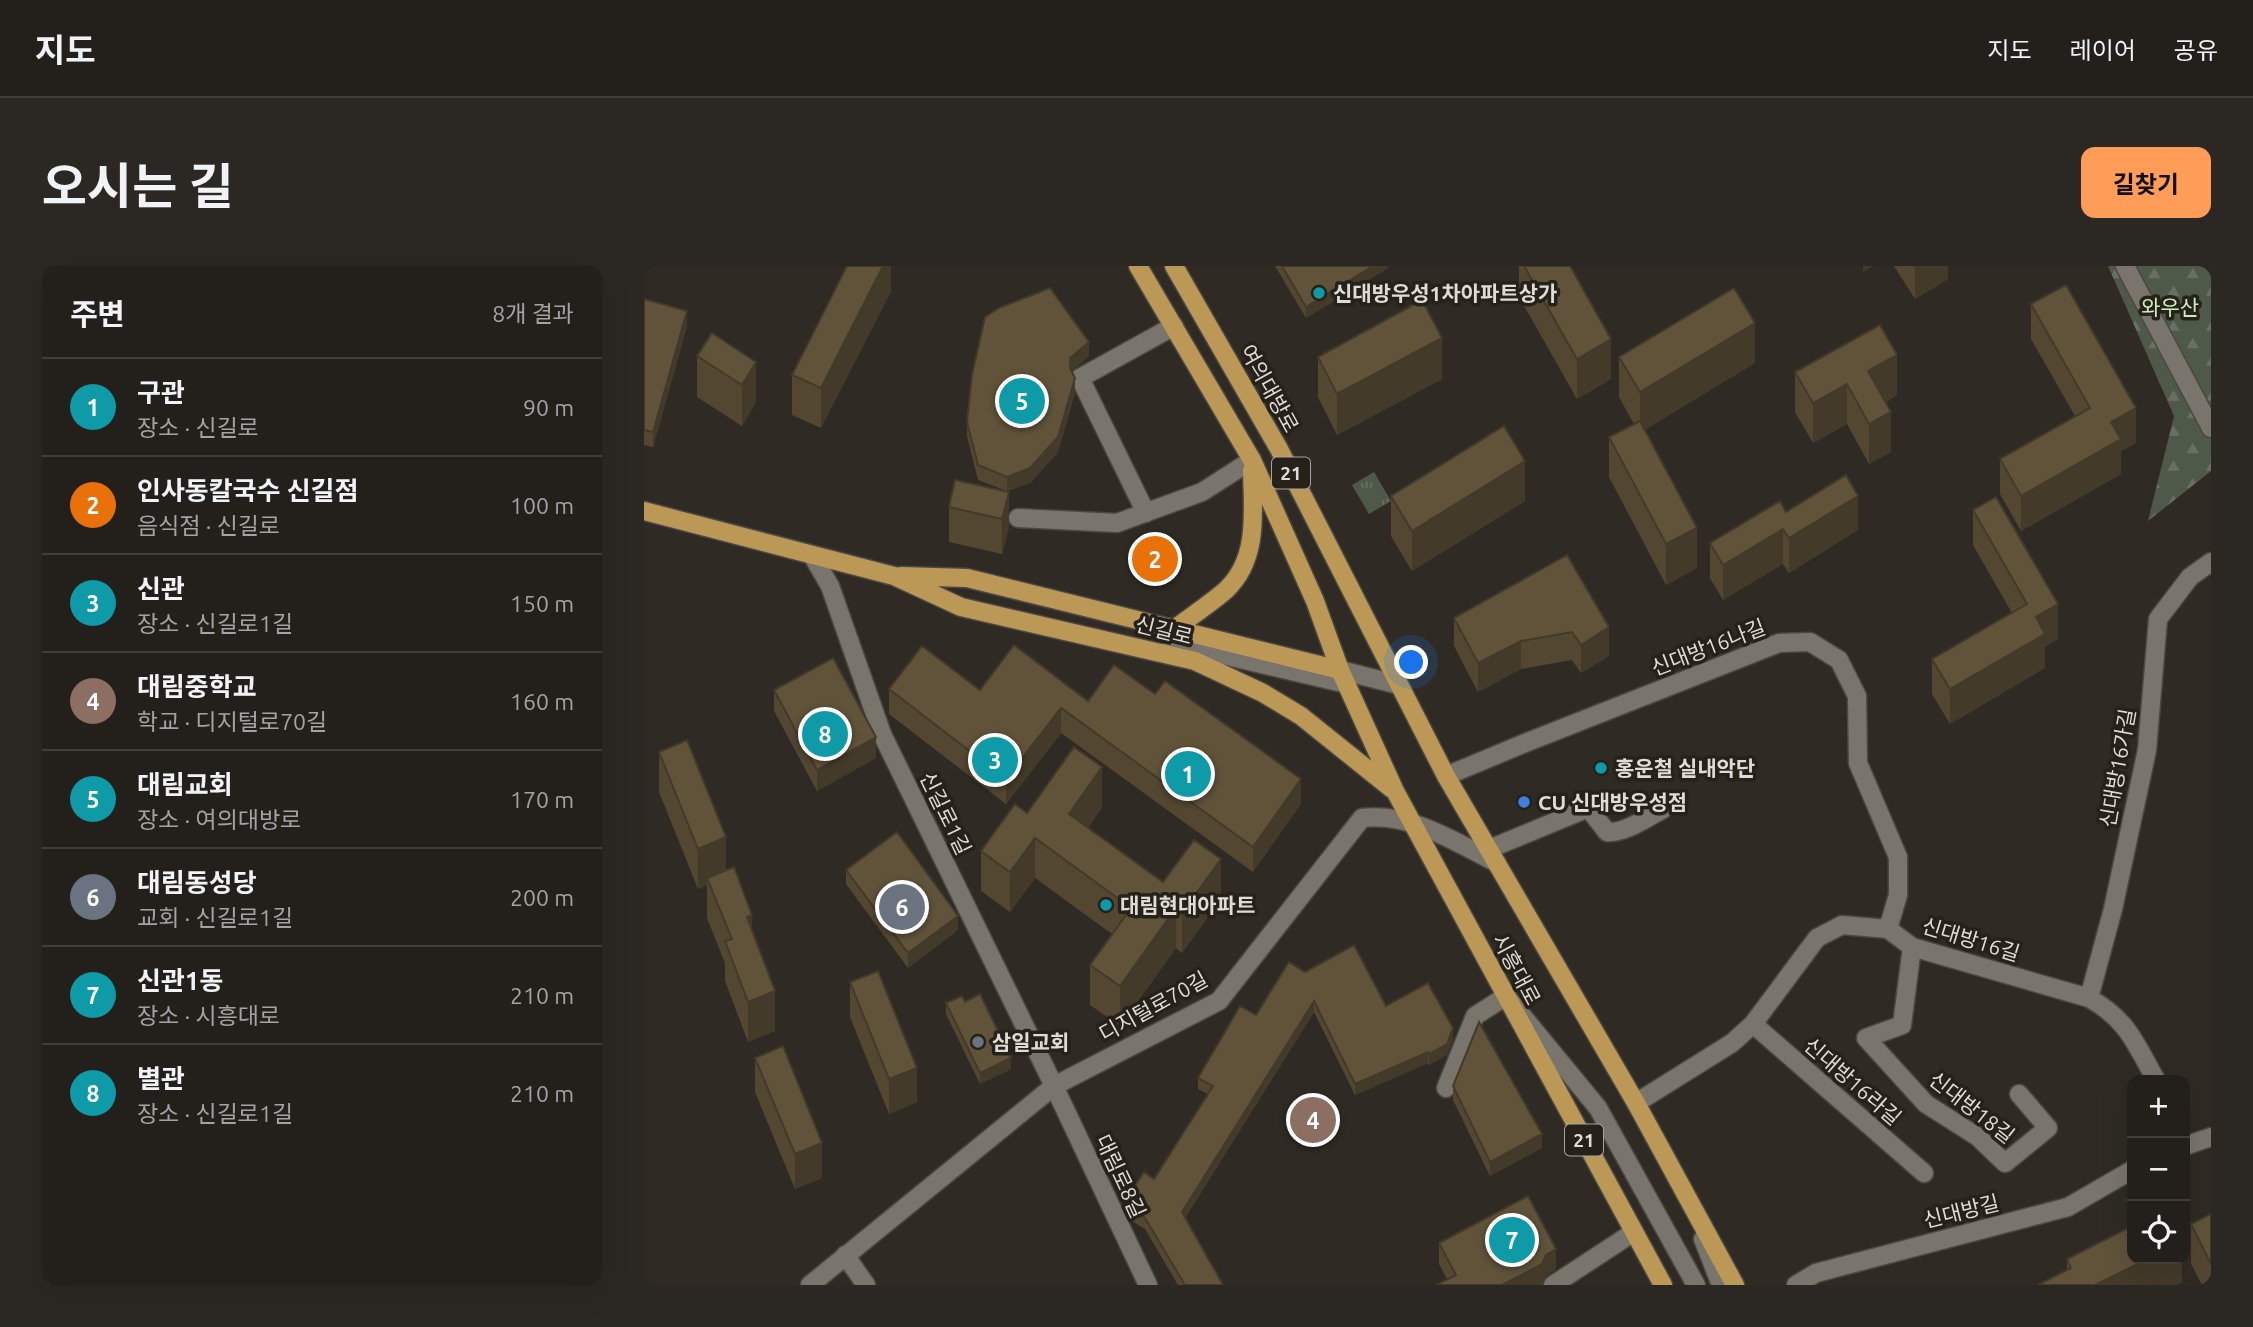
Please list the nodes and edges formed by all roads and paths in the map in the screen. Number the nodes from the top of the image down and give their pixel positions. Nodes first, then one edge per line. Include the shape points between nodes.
1 (1138, 266) edge
2 (1174, 266) edge
3 (2125, 266) edge
4 (1174, 326) junction
5 (2211, 428) edge
6 (1252, 460) junction
7 (644, 511) edge
8 (1146, 513) junction
9 (1018, 518) dead end
10 (813, 555) junction
11 (2211, 562) edge
12 (894, 576) junction
13 (1173, 630) junction
14 (1162, 652) junction
15 (1344, 677) junction
16 (1399, 685) junction
17 (1446, 776) junction
18 (1395, 791) junction
19 (1663, 809) dead end
20 (1413, 823) junction
21 (1493, 856) junction
22 (1888, 929) junction
23 (1912, 947) junction
24 (1506, 996) junction
25 (2089, 998) junction
26 (1753, 1024) junction
27 (2153, 1075) edge
28 (1054, 1086) junction
29 (1446, 1088) dead end
30 (2019, 1094) dead end
31 (1636, 1103) junction
32 (2211, 1128) edge
33 (2190, 1132) edge
34 (2211, 1137) edge
35 (2190, 1144) edge
36 (2127, 1173) edge
37 (1924, 1174) dead end
38 (1686, 1194) junction
39 (1634, 1232) junction
40 (845, 1255) junction
41 (810, 1285) edge
42 (866, 1285) edge
43 (1148, 1285) edge
44 (1553, 1285) edge
45 (1663, 1285) edge
46 (1696, 1285) edge
47 (1721, 1285) edge
48 (1735, 1285) edge
49 (1796, 1285) edge

1 - 4 main road
2 - 16 main road, 여의대방로 / 21 via 1279,449
3 - 5 street
4 - 6 main road
4 - 8 street via 1080,379
6 - 8 street via 1202,492
6 - 13 main road via 1253,527 1242,570 1227,589
6 - 15 main road
7 - 10 main road, 신길로
8 - 9 street via 1116,523
10 - 12 main road, 신길로
10 - 28 street, 신길로1길 via 830,586 882,734
11 - 25 street, 신대방16가길 via 2190,577 2158,619 2147,750
12 - 13 main road, 신길로 via 967,578
12 - 14 main road, 신길로 via 961,607
13 - 15 main road, 신길로
14 - 15 street via 1202,649
14 - 18 main road, 신길로 via 1195,660 1263,693 1323,732
15 - 16 street, 신길로
15 - 18 main road, 시흥대로 / 21
16 - 17 main road, 시흥대로
17 - 21 main road, 시흥대로
17 - 22 street, 신대방16나길 via 1779,643 1810,642 1839,660 1857,696 1858,763 1898,857 1898,895
18 - 20 main road, 시흥대로 / 21
19 - 21 street via 1614,833 1607,832 1586,809
20 - 21 street, 디지털로70길
20 - 24 main road, 시흥대로 / 21
20 - 28 street, 디지털로70길 via 1362,818 1219,1001
21 - 31 main road, 시흥대로
22 - 23 street, 신대방16길
22 - 26 street via 1842,925 1817,938
23 - 25 street, 신대방16길
23 - 30 street, 신대방18길 via 1902,1025 1866,1038 1926,1104 1979,1137 2005,1163 2048,1128
24 - 29 street via 1475,1016
24 - 39 main road, 시흥대로 / 21
24 - 46 street via 1598,1108
25 - 27 street, 신대방16길 via 2111,1010 2125,1026
26 - 31 street via 1732,1043
26 - 37 street, 신대방16라길
28 - 40 street, 디지털로70길
28 - 43 street, 대림로8길
31 - 38 main road, 시흥대로
32 - 33 street
34 - 35 street
36 - 49 street, 신대방길 via 2068,1207 1816,1273
38 - 47 street
38 - 48 main road, 시흥대로
39 - 44 street
39 - 45 main road, 시흥대로 / 21
40 - 41 street, 디지털로70길
40 - 42 street

